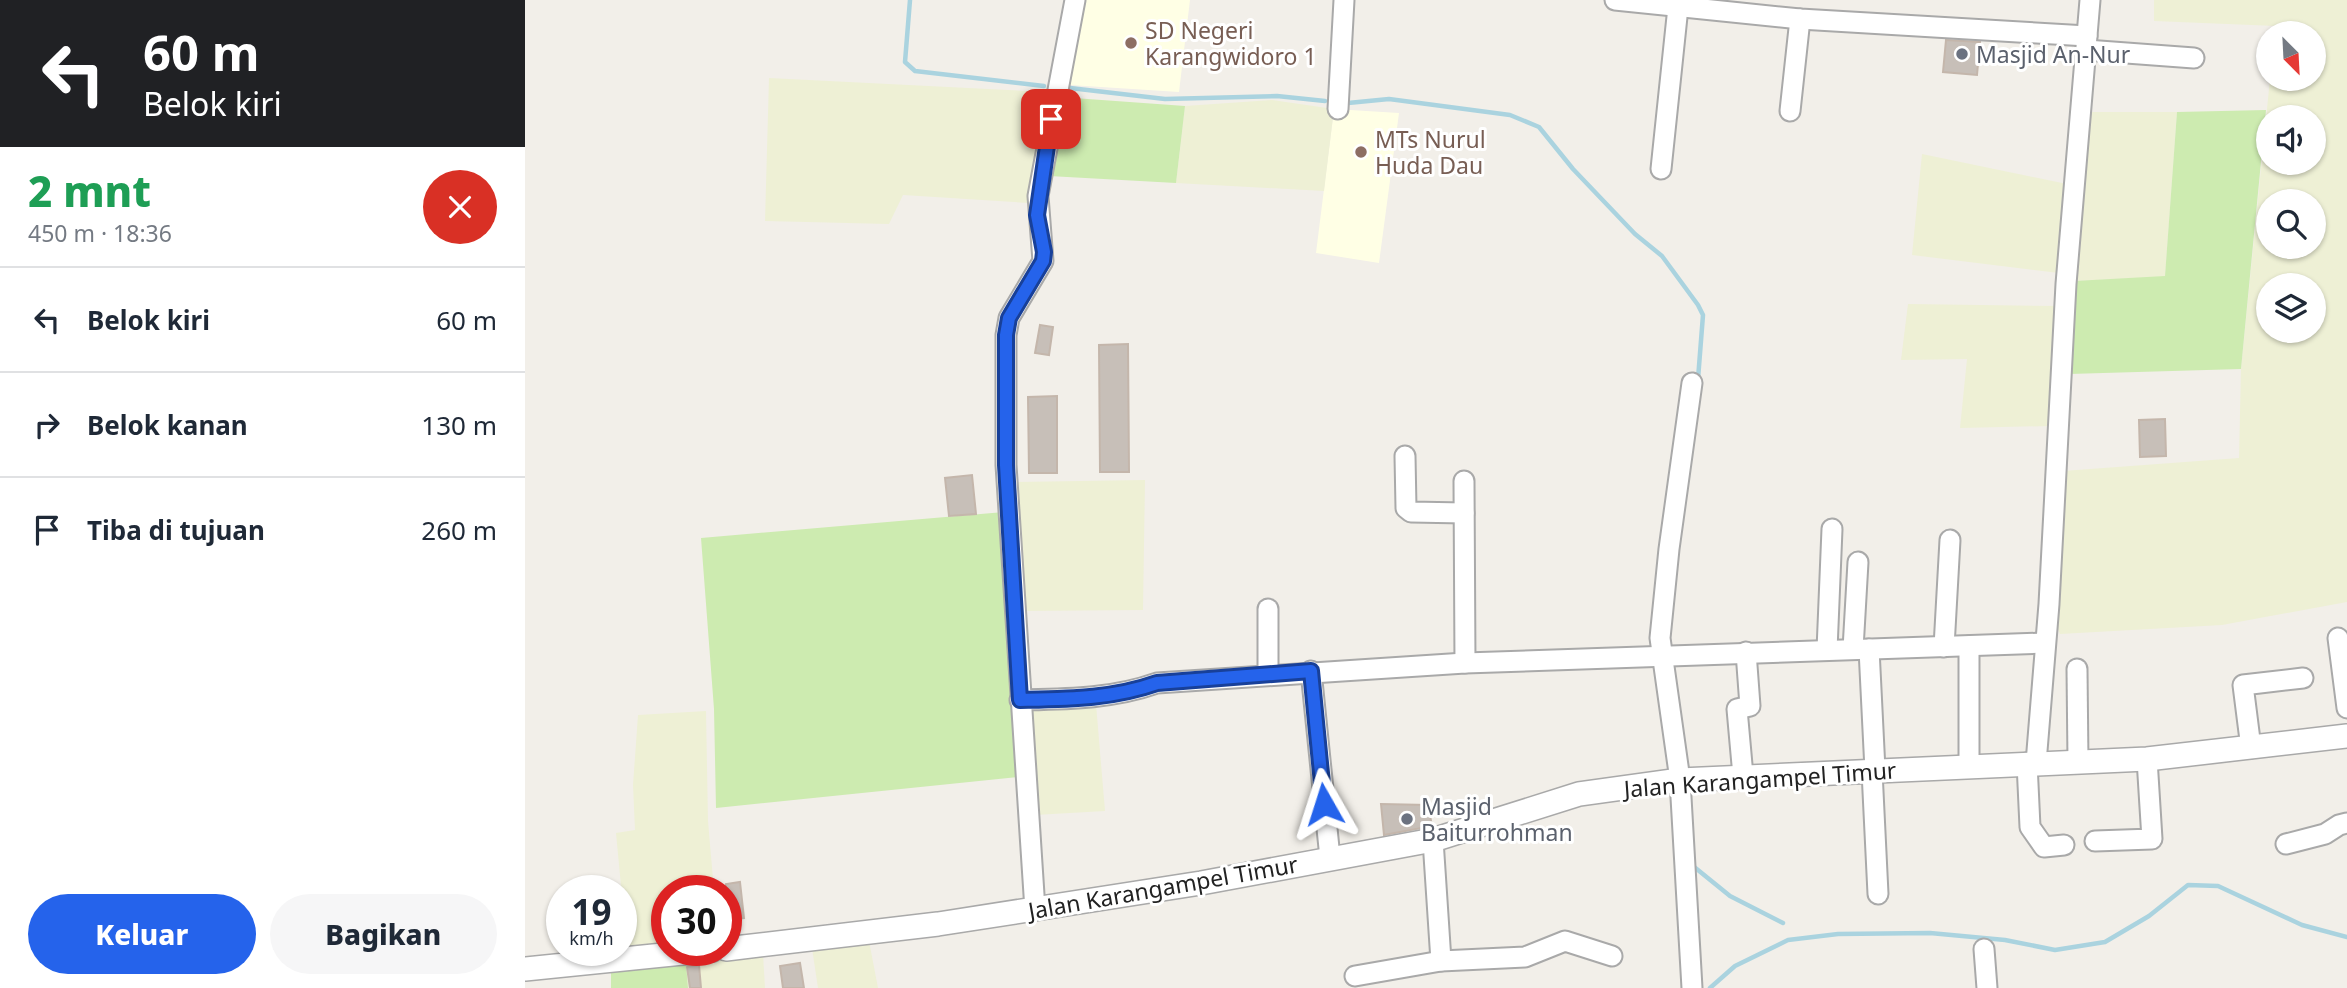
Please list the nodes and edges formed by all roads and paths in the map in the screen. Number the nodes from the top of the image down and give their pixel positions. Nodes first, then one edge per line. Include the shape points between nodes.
1 (1075, 0) edge
2 (1344, 0) edge
3 (1615, 0) edge
4 (2090, 0) edge
5 (1653, 3) edge
6 (1678, 7) junction
7 (1800, 19) junction
8 (2086, 43) junction
9 (2194, 58) dead end
10 (1338, 109) dead end
11 (1790, 111) dead end
12 (1661, 169) dead end
13 (1692, 383) dead end
14 (1405, 456) dead end
15 (1464, 481) dead end
16 (1464, 513) junction
17 (1832, 529) dead end
18 (1950, 540) dead end
19 (1858, 562) dead end
20 (1268, 609) dead end
21 (2338, 638) dead end
22 (2045, 643) junction
23 (1969, 646) junction
24 (1944, 647) junction
25 (1861, 649) junction
26 (1827, 650) junction
27 (1746, 652) junction
28 (1663, 654) junction
29 (1465, 663) junction
30 (2077, 669) dead end
31 (1311, 671) junction
32 (1268, 674) junction
33 (2303, 678) dead end
34 (1020, 700) junction
35 (2347, 708) edge
36 (2347, 736) edge
37 (2251, 748) junction
38 (2147, 759) junction
39 (2078, 762) junction
40 (2031, 763) junction
41 (1969, 765) junction
42 (1874, 771) junction
43 (1743, 776) junction
44 (1680, 779) junction
45 (2347, 823) edge
46 (1433, 840) junction
47 (2095, 841) dead end
48 (2286, 844) dead end
49 (2064, 845) dead end
50 (1330, 858) junction
51 (1878, 894) dead end
52 (1035, 909) junction
53 (742, 947) edge
54 (1984, 949) dead end
55 (651, 956) edge
56 (1612, 956) dead end
57 (1441, 961) junction
58 (525, 969) edge
59 (1355, 976) dead end
60 (1692, 988) edge
61 (1987, 988) edge

1 - 34 street via 1038,196 1043,261 1009,318 1006,335 1006,465
2 - 10 street
3 - 5 street
4 - 8 street
5 - 6 street
6 - 7 street
6 - 12 street
7 - 8 street
7 - 11 street
8 - 9 street
8 - 22 street via 2066,284
13 - 28 street via 1667,561 1660,638
14 - 16 street via 1406,508 1411,512
15 - 16 street
16 - 29 street
17 - 26 street
18 - 24 street
19 - 25 street
20 - 32 street
21 - 35 street
22 - 23 street
22 - 40 street
23 - 24 street
23 - 41 street
24 - 25 street
25 - 26 street
25 - 42 street
26 - 27 street
27 - 28 street
27 - 43 street via 1750,706 1737,709
28 - 29 street
28 - 44 street
29 - 31 street
30 - 39 street
31 - 32 street
31 - 50 street
32 - 34 street via 1157,683 1090,698
33 - 37 street via 2243,685
34 - 52 street
36 - 37 street, Jalan Karangampel Timur
37 - 38 street, Jalan Karangampel Timur
38 - 39 street, Jalan Karangampel Timur
38 - 47 street via 2152,839
39 - 40 street, Jalan Karangampel Timur
40 - 41 street, Jalan Karangampel Timur
40 - 49 street via 2029,827 2044,847
41 - 42 street, Jalan Karangampel Timur
42 - 43 street, Jalan Karangampel Timur
42 - 51 street
43 - 44 street, Jalan Karangampel Timur
44 - 46 street, Jalan Karangampel Timur via 1579,794
44 - 60 street
45 - 48 street
46 - 50 street, Jalan Karangampel Timur
46 - 57 street
50 - 52 street, Jalan Karangampel Timur
52 - 53 street, Jalan Karangampel Timur
54 - 61 street
55 - 58 street
56 - 57 street via 1565,941 1525,957
57 - 59 street

